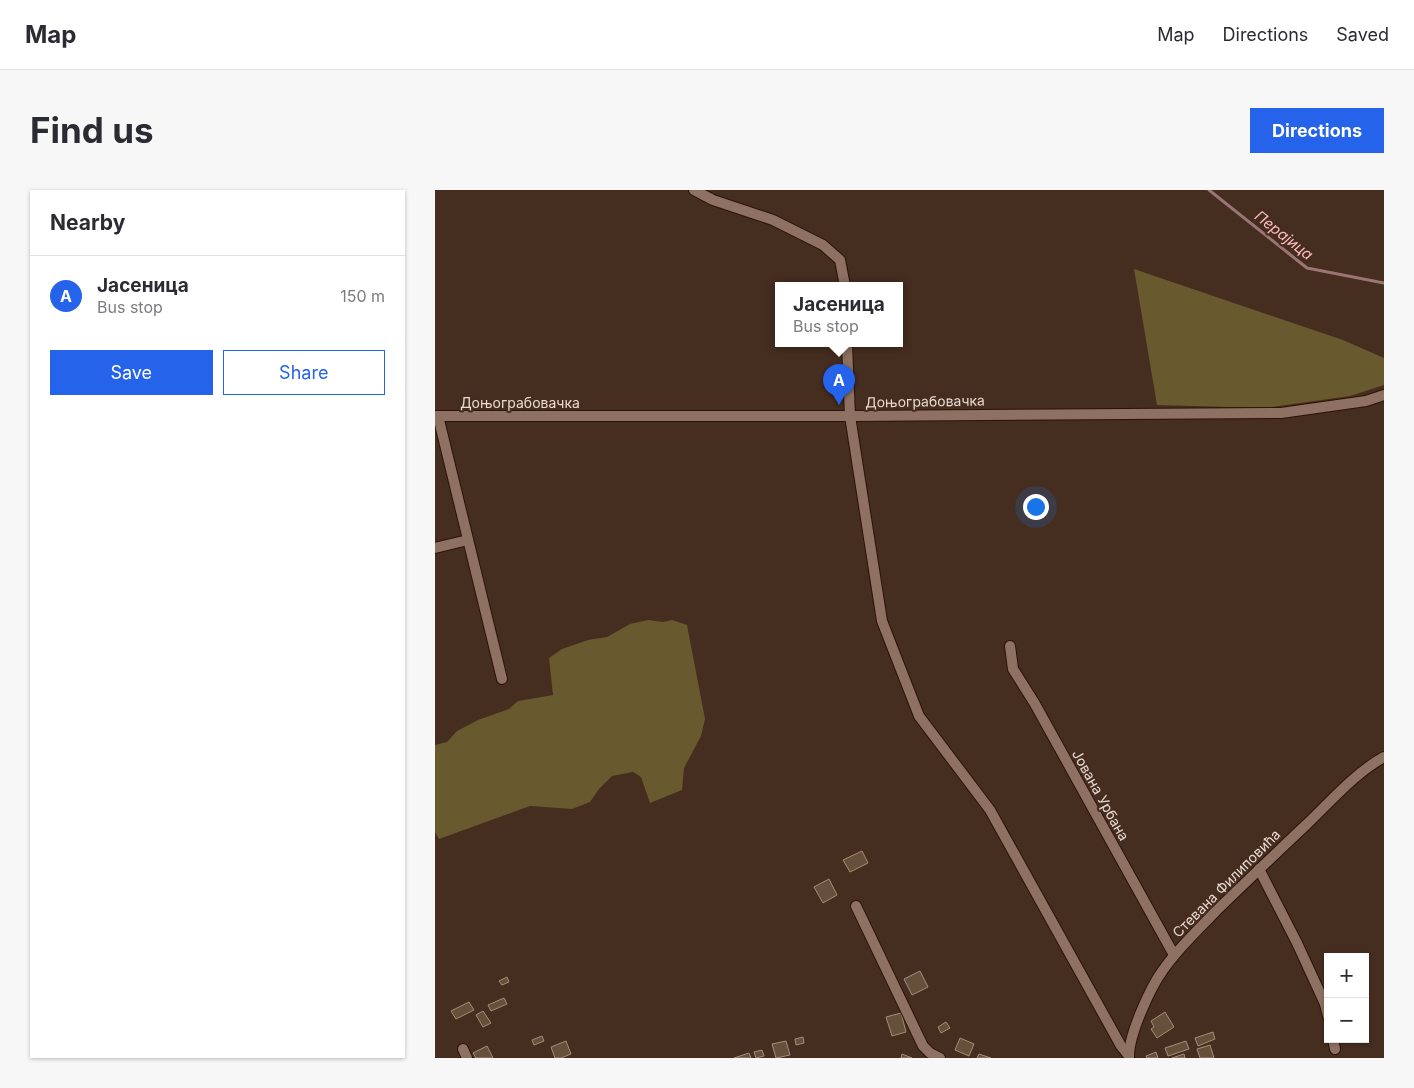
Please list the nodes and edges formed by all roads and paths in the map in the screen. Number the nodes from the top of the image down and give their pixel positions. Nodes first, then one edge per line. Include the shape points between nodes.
1 (694, 190) edge
2 (844, 282) edge
3 (847, 347) edge
4 (1384, 395) edge
5 (437, 416) edge
6 (849, 416) junction
7 (468, 540) junction
8 (435, 548) edge
9 (1010, 646) dead end
10 (502, 679) dead end
11 (1384, 757) edge
12 (1259, 869) junction
13 (856, 906) dead end
14 (1174, 955) junction
15 (1324, 1002) edge
16 (1129, 1057) edge
17 (940, 1058) edge

1 - 2 street via 713,200 773,220 823,245 840,260
3 - 6 street
4 - 6 street, Доњограбовачка via 1366,401 1281,413
5 - 6 street, Доњограбовачка
5 - 7 street
6 - 16 street via 883,621 919,716 989,810
7 - 8 street
7 - 10 street
9 - 14 street, Јована Урбана via 1013,669
11 - 12 street, Стевана Филиповића via 1355,778
12 - 14 street, Стевана Филиповића
12 - 15 street
13 - 17 street via 923,1046
14 - 16 street, Стевана Филиповића via 1152,988 1133,1037

